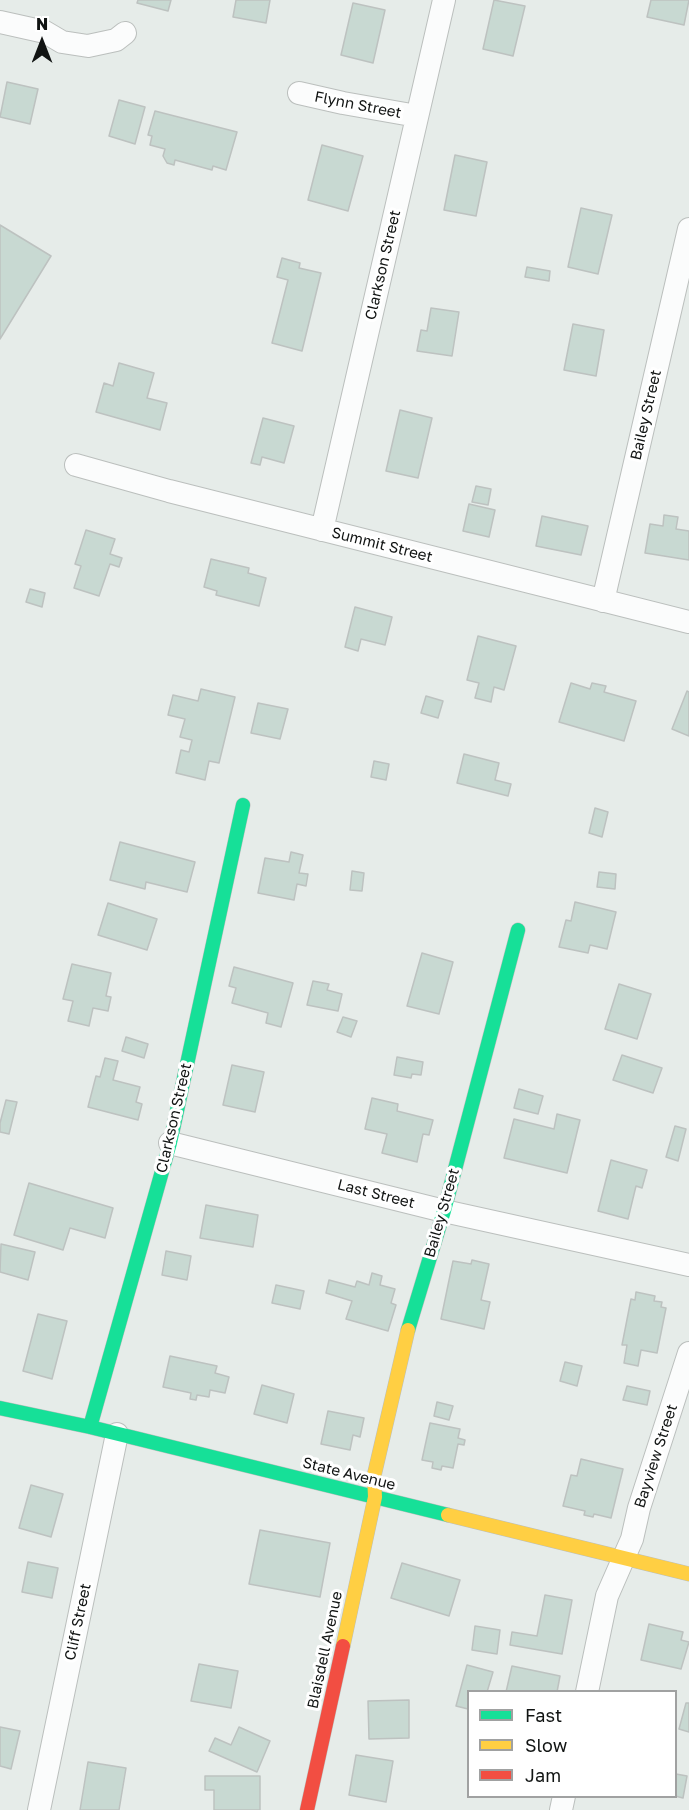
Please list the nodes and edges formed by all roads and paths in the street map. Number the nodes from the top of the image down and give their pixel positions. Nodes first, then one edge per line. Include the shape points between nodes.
1 (444, 0) edge
2 (0, 22) edge
3 (125, 33) dead end
4 (299, 93) dead end
5 (417, 116) junction
6 (689, 229) edge
7 (76, 465) dead end
8 (322, 530) junction
9 (603, 601) junction
10 (689, 622) edge
11 (243, 806) dead end
12 (518, 930) dead end
13 (170, 1143) junction
14 (444, 1211) junction
15 (689, 1265) edge
16 (689, 1353) edge
17 (0, 1408) edge
18 (90, 1428) junction
19 (117, 1434) junction
20 (375, 1497) junction
21 (624, 1558) junction
22 (689, 1574) edge
23 (587, 1690) edge
24 (39, 1810) edge
25 (307, 1810) edge

1 - 5 street, Clarkson Street
2 - 3 street via 88,46 116,40
4 - 5 street, Flynn Street
5 - 8 street, Clarkson Street
6 - 9 street, Bailey Street
7 - 8 street, Summit Street
8 - 9 street, Summit Street
9 - 10 street, Summit Street
11 - 13 street, Clarkson Street
12 - 14 street, Bailey Street
13 - 14 street, Last Street
13 - 18 street, Clarkson Street
14 - 15 street, Last Street
14 - 20 street, Bailey Street via 412,1311 374,1476
16 - 21 street, Bayview Street
17 - 18 street, State Avenue
18 - 19 street, State Avenue
19 - 20 street, State Avenue
19 - 24 street, Cliff Street
20 - 21 street, State Avenue
20 - 25 street, Blaisdell Avenue
21 - 22 street, State Avenue
21 - 23 street, Bayview Street via 608,1596

